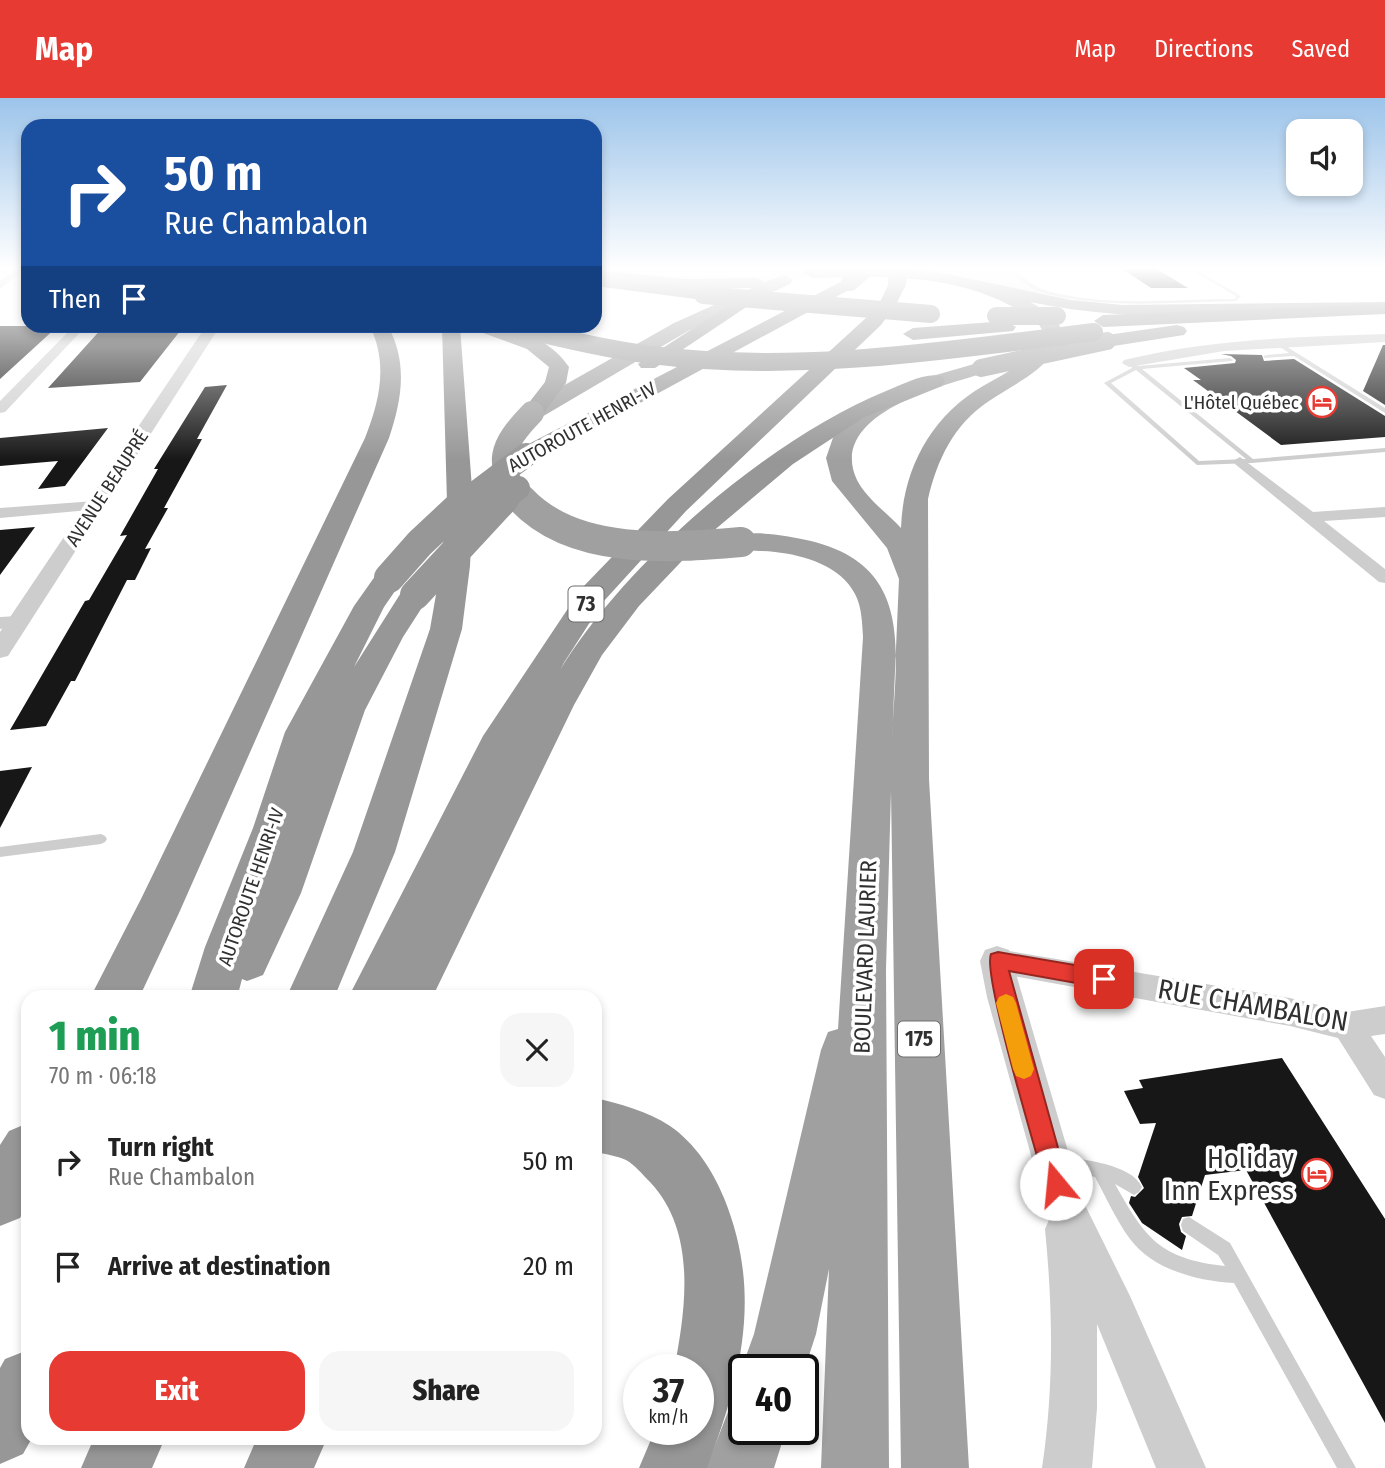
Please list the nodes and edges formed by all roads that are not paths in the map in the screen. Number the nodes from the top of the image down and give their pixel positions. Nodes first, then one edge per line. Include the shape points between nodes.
1 (672, 332) edge
2 (704, 332) edge
3 (758, 332) edge
4 (862, 332) edge
5 (918, 332) edge
6 (1053, 332) edge
7 (1072, 332) edge
8 (1089, 332) edge
9 (73, 333) edge
10 (208, 333) edge
11 (382, 333) edge
12 (451, 333) edge
13 (505, 333) edge
14 (537, 333) edge
15 (1385, 338) edge
16 (1276, 342) junction
17 (1295, 354) junction
18 (1266, 357) dead end
19 (1230, 360) dead end
20 (1132, 365) junction
21 (934, 382) junction
22 (0, 409) edge
23 (1385, 411) edge
24 (532, 413) junction
25 (1385, 450) edge
26 (532, 461) junction
27 (1246, 461) junction
28 (95, 506) junction
29 (1385, 512) edge
30 (0, 513) edge
31 (1310, 517) junction
32 (404, 576) junction
33 (1385, 578) edge
34 (914, 609) junction
35 (9, 623) edge
36 (0, 650) edge
37 (101, 839) dead end
38 (0, 852) edge
39 (998, 961) joint
40 (863, 969) junction
41 (118, 990) edge
42 (215, 990) edge
43 (233, 990) edge
44 (314, 990) edge
45 (376, 990) edge
46 (411, 990) edge
47 (1385, 1020) edge
48 (1347, 1026) junction
49 (1385, 1084) edge
50 (602, 1127) edge
51 (21, 1162) edge
52 (1049, 1162) junction
53 (1099, 1170) junction
54 (1134, 1187) dead end
55 (0, 1198) edge
56 (1063, 1205) junction
57 (1189, 1225) dead end
58 (1239, 1275) junction
59 (707, 1354) edge
60 (778, 1354) edge
61 (21, 1394) edge
62 (0, 1431) edge
63 (109, 1445) edge
64 (128, 1445) edge
65 (290, 1445) edge
66 (682, 1445) edge
67 (748, 1445) edge
68 (100, 1468) edge
69 (115, 1468) edge
70 (278, 1468) edge
71 (673, 1468) edge
72 (740, 1468) edge
73 (855, 1468) edge
74 (935, 1468) edge
75 (1067, 1468) edge
76 (1181, 1468) edge
77 (1347, 1468) edge

1 - 24 highway, BOULEVARD LAURIER
2 - 26 highway
3 - 26 highway, AUTOROUTE HENRI-IV
4 - 45 highway, 73 via 677,505 592,596 496,746
5 - 26 highway via 795,356 709,383
6 - 34 highway via 1050,347 1032,365 968,406 939,438 920,474 915,499
7 - 14 highway, bridge via 897,356 799,361 655,354
8 - 21 highway, bridge
9 - 22 street
10 - 28 street, AVENUE BEAUPRÉ
11 - 41 highway via 391,356 393,380 377,438
12 - 44 highway via 460,481 455,580 447,625 374,852
13 - 24 highway via 531,342 559,367 555,383
15 - 16 street
16 - 17 lane
16 - 20 street via 1192,350
17 - 18 lane
17 - 23 lane
19 - 20 lane
20 - 27 lane
20 - 27 lane via 1107,383 1198,464
21 - 34 highway via 855,422 838,449 845,480 909,562
21 - 46 highway via 898,392 807,440 695,531 612,618 570,678
24 - 40 highway, BOULEVARD LAURIER, bridge via 508,439 502,468 523,503 545,518 578,532 637,545 790,545 818,553 857,575 868,588 875,603 879,637
25 - 27 lane
26 - 32 highway, bridge via 497,505
26 - 32 highway, AUTOROUTE HENRI-IV, bridge via 491,479 451,512
27 - 31 street
28 - 30 street
28 - 35 street, AVENUE BEAUPRÉ
29 - 31 street
31 - 33 street
32 - 42 highway, AUTOROUTE HENRI-IV via 369,606 303,732
32 - 43 highway via 387,637 346,710 279,893
34 - 74 highway, BOULEVARD LAURIER / 175 via 910,779
35 - 36 street, AVENUE BEAUPRÉ
37 - 38 lane
39 - 48 street, RUE CHAMBALON
39 - 52 street
40 - 60 highway
40 - 73 highway, BOULEVARD LAURIER
47 - 48 street, RUE CHAMBALON
48 - 49 street
50 - 59 highway via 626,1132 654,1147 685,1179 706,1224 715,1264 714,1319
51 - 55 highway
52 - 53 lane
52 - 56 street
53 - 54 lane
53 - 58 lane via 1141,1240 1174,1262 1207,1274
56 - 75 street via 1077,1354 1076,1417
56 - 76 street
57 - 58 lane via 1224,1249
58 - 77 lane
61 - 62 highway
63 - 68 highway
64 - 69 highway
65 - 70 highway
66 - 71 highway
67 - 72 highway

